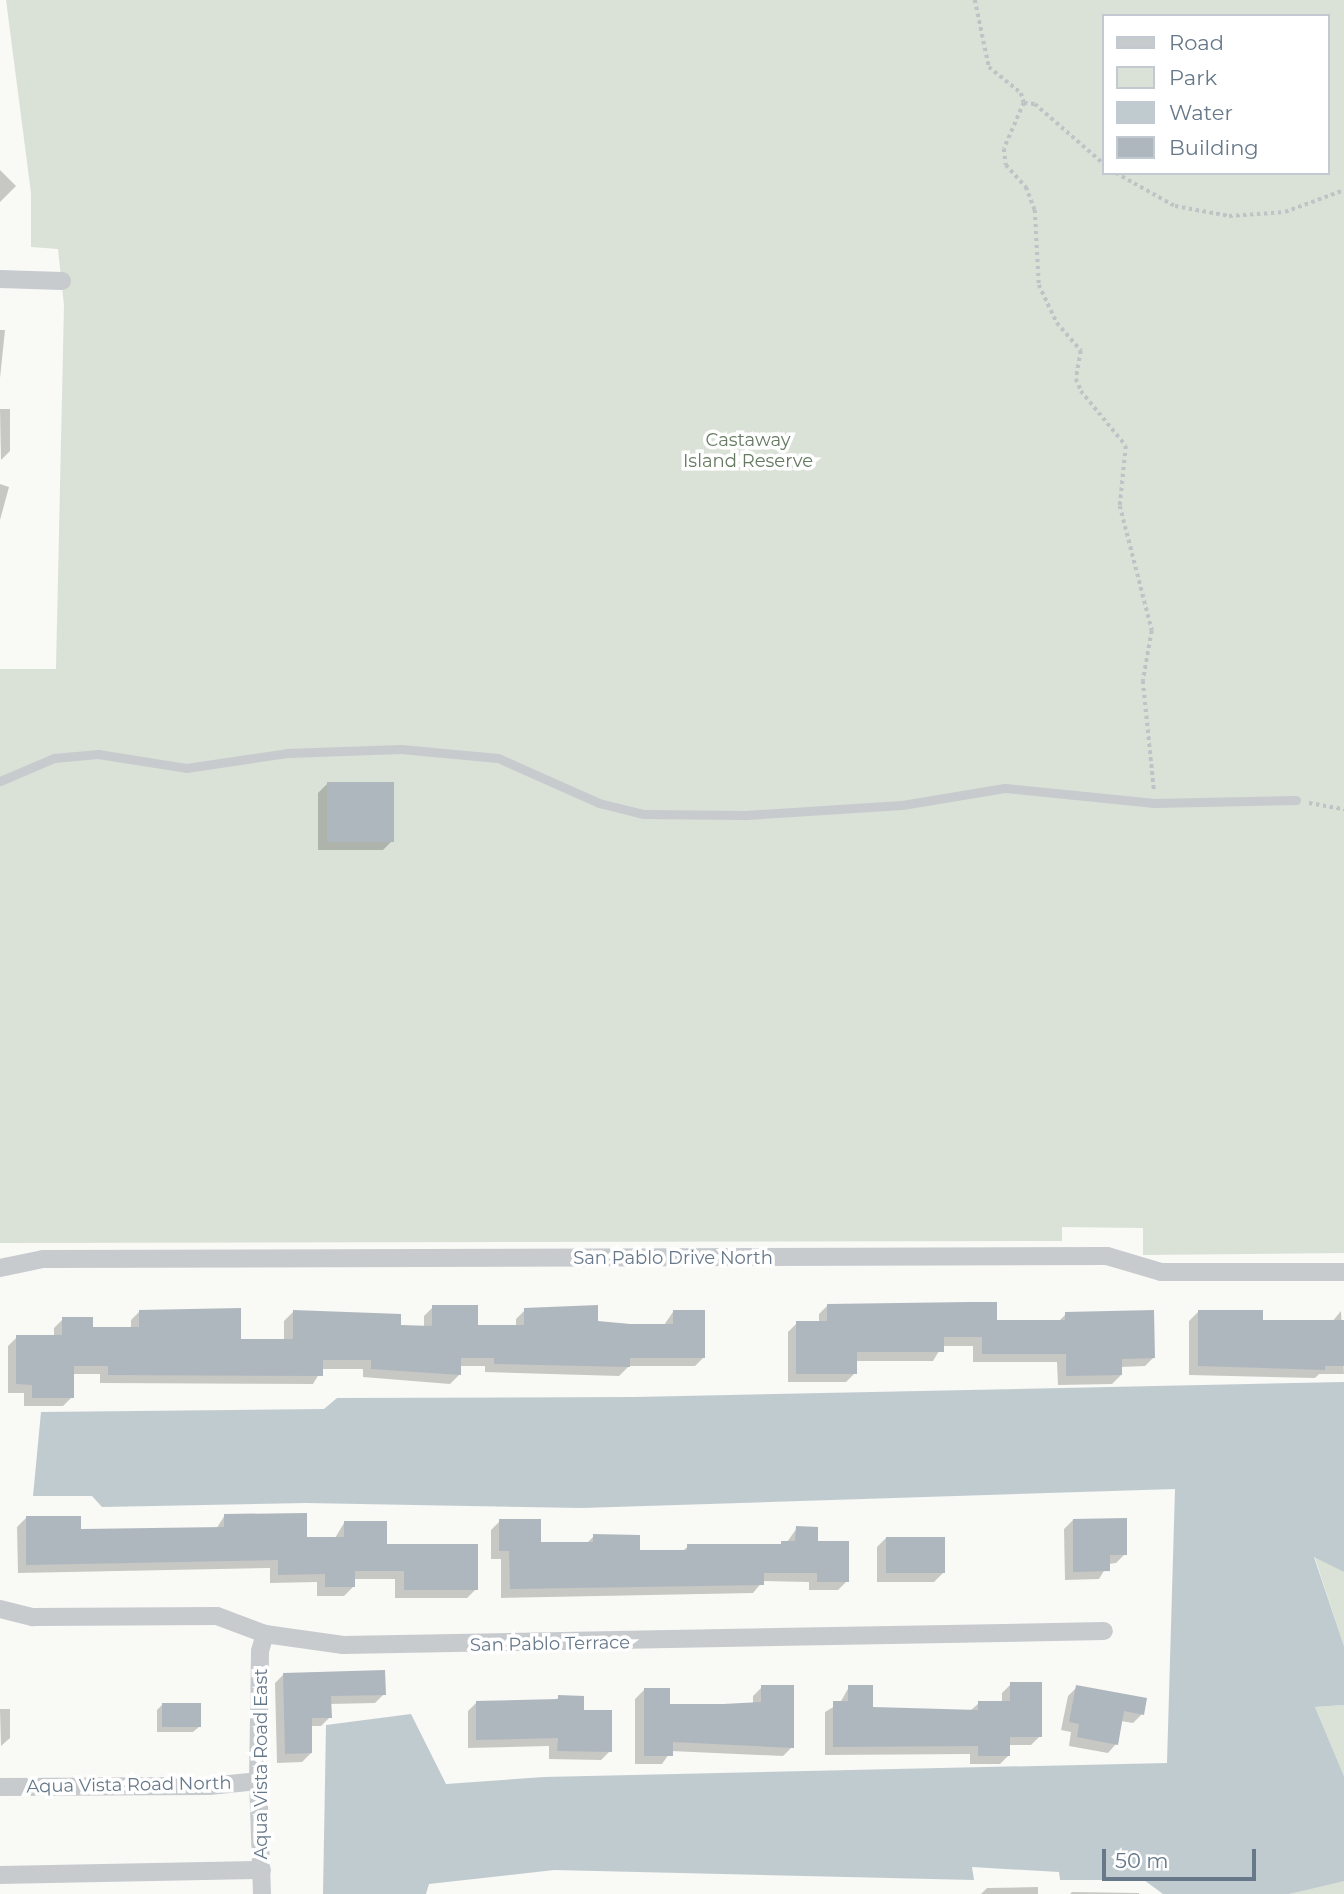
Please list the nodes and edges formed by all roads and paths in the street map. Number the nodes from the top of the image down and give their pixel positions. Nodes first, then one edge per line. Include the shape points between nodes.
1 (975, 0) edge
2 (1024, 103) junction
3 (1102, 161) edge
4 (1120, 175) edge
5 (1344, 190) edge
6 (0, 279) edge
7 (62, 281) dead end
8 (0, 781) edge
9 (1296, 800) joint
10 (1154, 803) junction
11 (1344, 809) edge
12 (0, 1268) edge
13 (1344, 1272) edge
14 (0, 1609) edge
15 (1104, 1631) dead end
16 (265, 1634) junction
17 (258, 1781) junction
18 (0, 1787) edge
19 (262, 1870) junction
20 (0, 1875) edge
21 (262, 1894) edge

1 - 2 path via 989,67 1021,93
2 - 3 path via 1035,104
2 - 10 path via 1004,149 1006,165 1026,187 1035,210 1039,285 1057,323 1081,351 1076,379 1081,391 1126,446 1120,506 1152,631 1143,681
4 - 5 path via 1175,206 1228,216 1285,212
6 - 7 street
8 - 10 lane via 54,758 98,754 186,768 287,753 401,749 498,758 599,803 643,814 746,815 902,805 1005,788
9 - 10 lane
9 - 11 path
12 - 13 street, San Pablo Drive North via 43,1259 1107,1256 1161,1272
14 - 16 street, San Pablo Terrace via 33,1617 217,1616
15 - 16 street, San Pablo Terrace via 510,1645 343,1645
16 - 17 street, Aqua Vista Road East via 260,1651
17 - 18 street, Aqua Vista Road North via 209,1786
17 - 19 street, Aqua Vista Road East
19 - 20 street
19 - 21 street, Aqua Vista Road East

